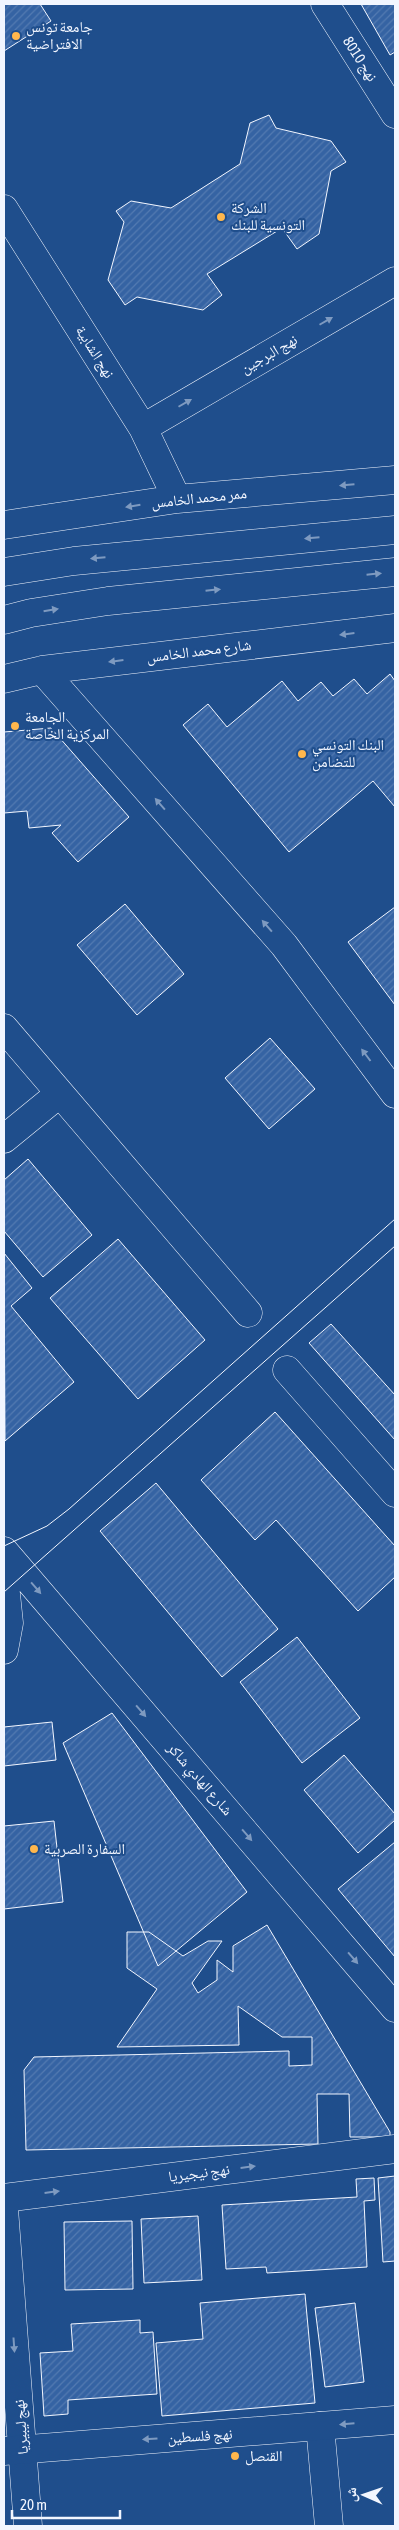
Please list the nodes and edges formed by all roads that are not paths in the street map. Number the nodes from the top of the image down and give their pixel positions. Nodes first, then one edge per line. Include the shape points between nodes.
1 (325, 4) edge
2 (395, 114) edge
3 (4, 208) edge
4 (395, 281) edge
5 (143, 428) junction
6 (395, 480) edge
7 (177, 499) junction
8 (4, 525) edge
9 (395, 530) edge
10 (4, 572) edge
11 (395, 572) edge
12 (4, 620) edge
13 (395, 628) edge
14 (42, 670) junction
15 (4, 679) edge
16 (4, 1028) edge
17 (59, 1094) junction
18 (395, 1094) edge
19 (4, 1139) edge
20 (248, 1314) dead end
21 (287, 1370) dead end
22 (395, 1493) edge
23 (4, 1551) edge
24 (4, 1575) edge
25 (4, 1650) edge
26 (395, 2008) edge
27 (395, 2149) edge
28 (4, 2198) edge
29 (4, 2209) edge
30 (395, 2420) edge
31 (320, 2426) junction
32 (13, 2450) edge
33 (28, 2526) edge
34 (329, 2526) edge

1 - 2 street, نهج 8010
3 - 5 street, نهج الشابية
5 -> 4 street, نهج البرجين
5 - 7 street, نهج الشابية
6 -> 7 street, ممر محمد الخامس
7 -> 8 street, ممر محمد الخامس
9 -> 10 street via 74,561
12 -> 11 street via 108,601
13 -> 14 street, شارع محمد الخامس
14 - 15 street, شارع محمد الخامس
18 -> 14 street via 284,945
16 - 17 street
17 - 19 street
17 - 20 street
21 - 22 street
23 -> 26 street, شارع الهادي شاكر
24 - 25 street via 9,1623
28 -> 27 street, نهج نيجيريا
29 -> 32 street, نهج ليبيريا
30 -> 31 street, نهج فلسطين
31 -> 32 street, نهج فلسطين
31 - 34 street
32 - 33 street, نهج ليبيريا

